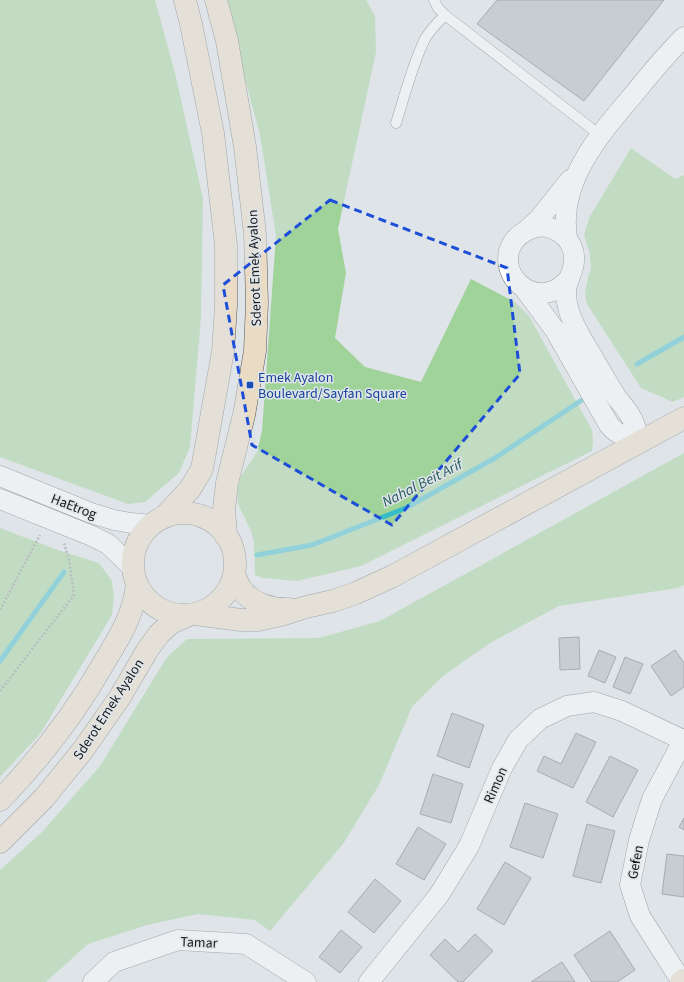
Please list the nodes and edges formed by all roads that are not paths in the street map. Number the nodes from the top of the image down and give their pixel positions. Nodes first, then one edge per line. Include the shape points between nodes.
1 (185, 0) edge
2 (216, 0) edge
3 (434, 0) edge
4 (445, 15) junction
5 (684, 37) edge
6 (396, 123) dead end
7 (601, 136) junction
8 (579, 170) junction
9 (528, 229) junction
10 (567, 238) junction
11 (568, 280) junction
12 (524, 288) junction
13 (684, 418) edge
14 (637, 444) junction
15 (0, 476) edge
16 (0, 499) edge
17 (158, 521) junction
18 (226, 536) junction
19 (234, 574) junction
20 (134, 576) junction
21 (306, 607) junction
22 (191, 615) junction
23 (684, 739) edge
24 (0, 800) edge
25 (0, 842) edge
26 (682, 981) edge
27 (93, 982) edge
28 (306, 982) edge
29 (369, 982) edge

1 - 17 main road, Sderot Emek Ayalon via 213,133 226,245 224,351 202,469 190,489
2 - 18 main road, Sderot Emek Ayalon via 227,41 245,147 255,234 257,303 255,351 244,415 224,503
3 - 4 lane
4 - 6 lane via 425,39
4 - 7 lane
5 - 7 street
7 - 8 street
8 - 9 street
8 - 10 street via 567,208
9 - 10 street via 545,226
9 - 12 street via 513,242 508,261 514,279
10 - 11 street via 573,248 575,259
11 - 12 street via 559,288 546,293
11 - 14 street via 567,304 576,330 628,411 635,425
12 - 14 street via 555,330 609,425
13 - 14 main road
14 - 21 main road via 381,582 333,601
15 - 17 street, HaEtrog via 114,520 131,523
16 - 20 street, HaEtrog via 108,544
17 - 18 main road via 182,513 199,515 215,523
17 - 20 main road via 144,532 137,542 133,554
18 - 19 main road via 235,561
19 - 21 main road via 241,589 259,604 286,609
19 - 22 main road via 224,596 216,604
20 - 22 main road via 143,596 152,605 174,615
20 - 24 main road, Sderot Emek Ayalon via 134,603 130,616 90,687 59,732
21 - 22 main road via 258,620
22 - 25 main road, Sderot Emek Ayalon via 171,623 159,634 83,750 44,798
23 - 26 street, Gefen via 652,800 639,840 630,885 640,916
23 - 29 street, Rimon via 622,711 594,702 567,706 540,719 518,740 502,768 469,846 440,895
27 - 28 street, Tamar via 114,962 178,940 246,944

